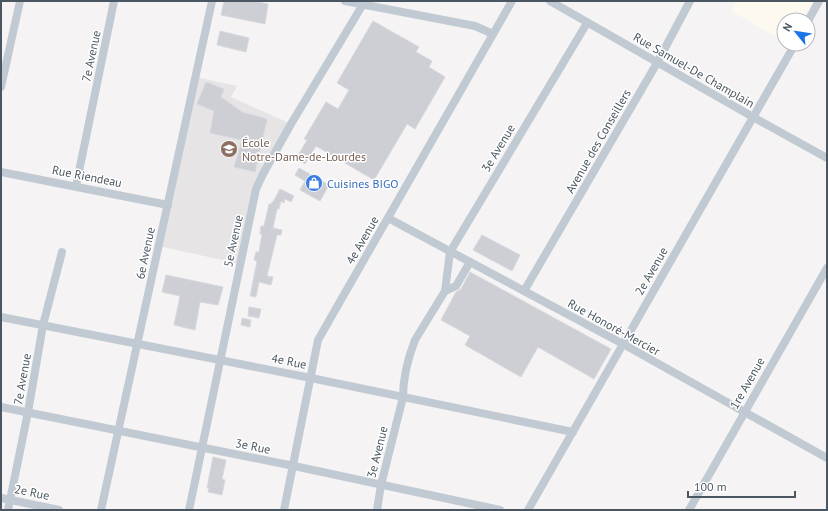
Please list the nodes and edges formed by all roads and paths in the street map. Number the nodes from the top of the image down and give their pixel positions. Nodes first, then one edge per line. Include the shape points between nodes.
1 (20, 1) edge
2 (114, 1) edge
3 (212, 1) edge
4 (345, 1) edge
5 (512, 1) edge
6 (550, 1) edge
7 (690, 1) edge
8 (820, 1) edge
9 (364, 3) edge
10 (813, 12) edge
11 (587, 23) junction
12 (493, 34) junction
13 (790, 52) edge
14 (657, 63) junction
15 (1, 86) edge
16 (753, 117) junction
17 (827, 158) edge
18 (1, 172) edge
19 (76, 186) junction
20 (168, 205) junction
21 (388, 218) junction
22 (62, 252) dead end
23 (450, 252) junction
24 (470, 262) junction
25 (827, 270) edge
26 (445, 291) junction
27 (524, 292) junction
28 (1, 317) edge
29 (43, 325) junction
30 (138, 343) junction
31 (622, 344) junction
32 (220, 360) junction
33 (311, 378) junction
34 (403, 396) junction
35 (1, 407) edge
36 (28, 412) junction
37 (744, 412) junction
38 (118, 431) junction
39 (572, 432) junction
40 (202, 448) junction
41 (827, 458) edge
42 (294, 466) junction
43 (381, 485) junction
44 (1, 498) edge
45 (10, 500) junction
46 (8, 510) edge
47 (59, 510) edge
48 (101, 510) edge
49 (189, 510) edge
50 (284, 510) edge
51 (377, 510) edge
52 (500, 510) edge
53 (528, 510) edge
54 (689, 510) edge

1 - 15 street
2 - 19 street, 7e Avenue
3 - 20 street, 6e Avenue
4 - 9 street
5 - 12 street, 4e Avenue
6 - 11 street, Rue Samuel-De Champlain
7 - 14 street, Avenue des Conseillers
8 - 10 street
9 - 12 street via 475,26
9 - 32 street, 5e Avenue via 291,124 256,189
11 - 14 street, Rue Samuel-De Champlain
11 - 23 street, 3e Avenue
12 - 21 street, 4e Avenue
13 - 16 street, 2e Avenue
14 - 16 street, Rue Samuel-De Champlain
14 - 27 street, Avenue des Conseillers
16 - 17 street, Rue Samuel-De Champlain
16 - 31 street, 2e Avenue
18 - 19 street, Rue Riendeau
19 - 20 street, Rue Riendeau
20 - 30 street, 6e Avenue
21 - 23 street, Rue Honoré-Mercier
21 - 33 street, 4e Avenue via 318,340
22 - 29 street, 7e Avenue
23 - 24 street, Rue Honoré-Mercier
23 - 26 street, 3e Avenue
24 - 26 street, 3e Avenue via 456,286
24 - 27 street, Rue Honoré-Mercier
25 - 37 street, 1re Avenue
26 - 34 street, 3e Avenue via 415,340
27 - 31 street, Rue Honoré-Mercier
28 - 29 street, 4e Rue
29 - 30 street, 4e Rue
29 - 36 street, 7e Avenue
30 - 32 street, 4e Rue
30 - 38 street, 6e Avenue
31 - 37 street, Rue Honoré-Mercier
31 - 39 street, 2e Avenue
32 - 33 street, 4e Rue
32 - 40 street, 5e Avenue
33 - 34 street, 4e Rue
33 - 42 street, 4e Avenue
34 - 39 street, 4e Rue
34 - 43 street, 3e Avenue
35 - 36 street, 3e Rue
36 - 38 street, 3e Rue
36 - 45 street, 7e Avenue
37 - 41 street, Rue Honoré-Mercier
37 - 54 street, 1re Avenue
38 - 40 street, 3e Rue
38 - 48 street, 6e Avenue
39 - 53 street, 2e Avenue
40 - 42 street, 3e Rue
40 - 49 street, 5e Avenue
42 - 43 street, 3e Rue
42 - 50 street, 4e Avenue
43 - 51 street, 3e Avenue
43 - 52 street, 3e Rue
44 - 45 street, 2e Rue
45 - 46 street, 7e Avenue
45 - 47 street, 2e Rue

